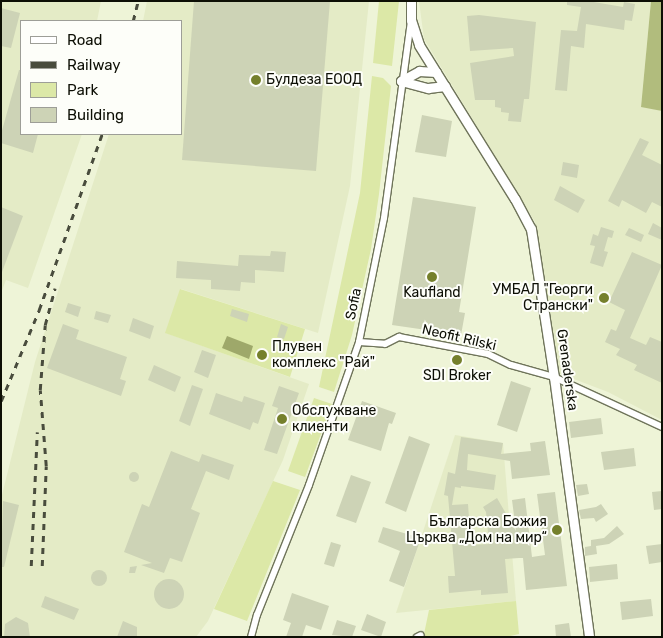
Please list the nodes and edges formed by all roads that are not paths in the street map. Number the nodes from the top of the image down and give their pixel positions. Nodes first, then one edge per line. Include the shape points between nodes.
1 (411, 1) edge
2 (411, 20) junction
3 (436, 72) junction
4 (401, 81) junction
5 (445, 86) junction
6 (359, 342) junction
7 (554, 377) junction
8 (662, 426) edge
9 (251, 637) edge
10 (589, 637) edge

1 - 2 street, Grenaderska
2 - 3 street, Grenaderska via 419,45
2 - 4 street, Sofia
3 - 4 street via 419,71
3 - 5 street, Grenaderska
4 - 5 street via 428,88
4 - 6 street, Sofia via 384,218
5 - 7 street, Grenaderska via 530,229
6 - 7 street, Neofit Rilski via 385,344 399,337 488,354 511,365
6 - 9 street, Sofia
7 - 8 street, Neofit Rilski
7 - 10 street, Grenaderska

